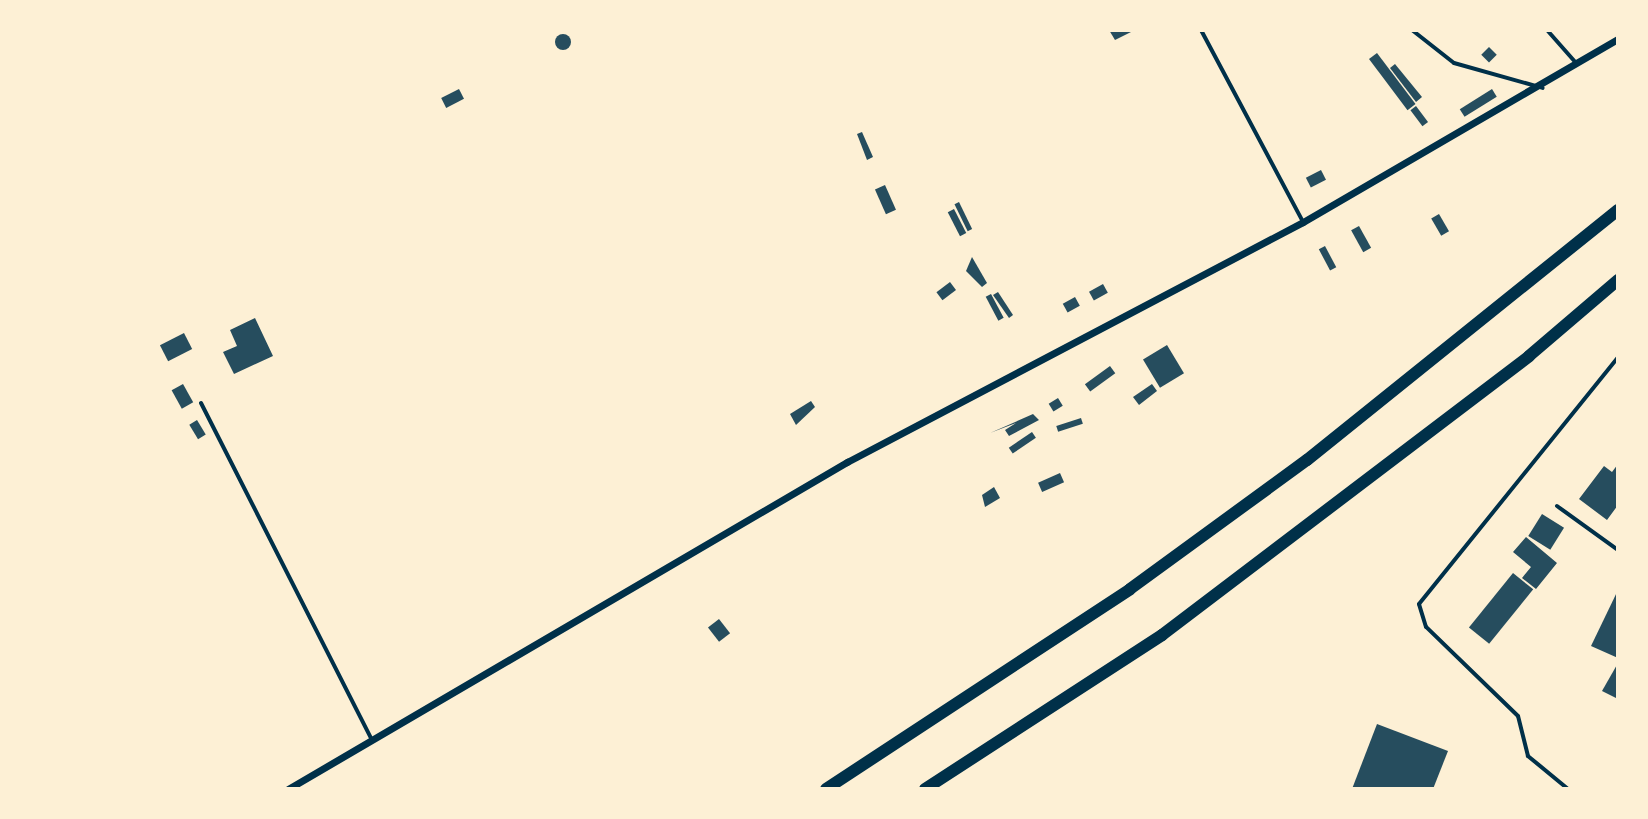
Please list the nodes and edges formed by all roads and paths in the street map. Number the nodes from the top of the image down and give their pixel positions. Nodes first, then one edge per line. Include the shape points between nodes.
1 (1201, 30) edge
2 (1412, 30) edge
3 (1547, 30) edge
4 (1618, 39) edge
5 (1577, 64) junction
6 (1543, 88) junction
7 (1618, 210) edge
8 (1303, 222) junction
9 (1618, 280) edge
10 (1618, 357) edge
11 (201, 403) dead end
12 (1557, 506) dead end
13 (1618, 550) edge
14 (373, 741) junction
15 (288, 789) edge
16 (826, 789) edge
17 (925, 789) edge
18 (1568, 789) edge

1 - 8 lane
2 - 6 lane via 1454,63
3 - 5 lane
4 - 5 street
5 - 6 street
6 - 8 street
7 - 16 highway via 1307,460 1130,589
8 - 14 street via 847,462
9 - 17 highway via 1529,356 1162,635
10 - 18 lane via 1419,604 1426,627 1518,716 1528,756
11 - 14 lane
12 - 13 lane
14 - 15 street

